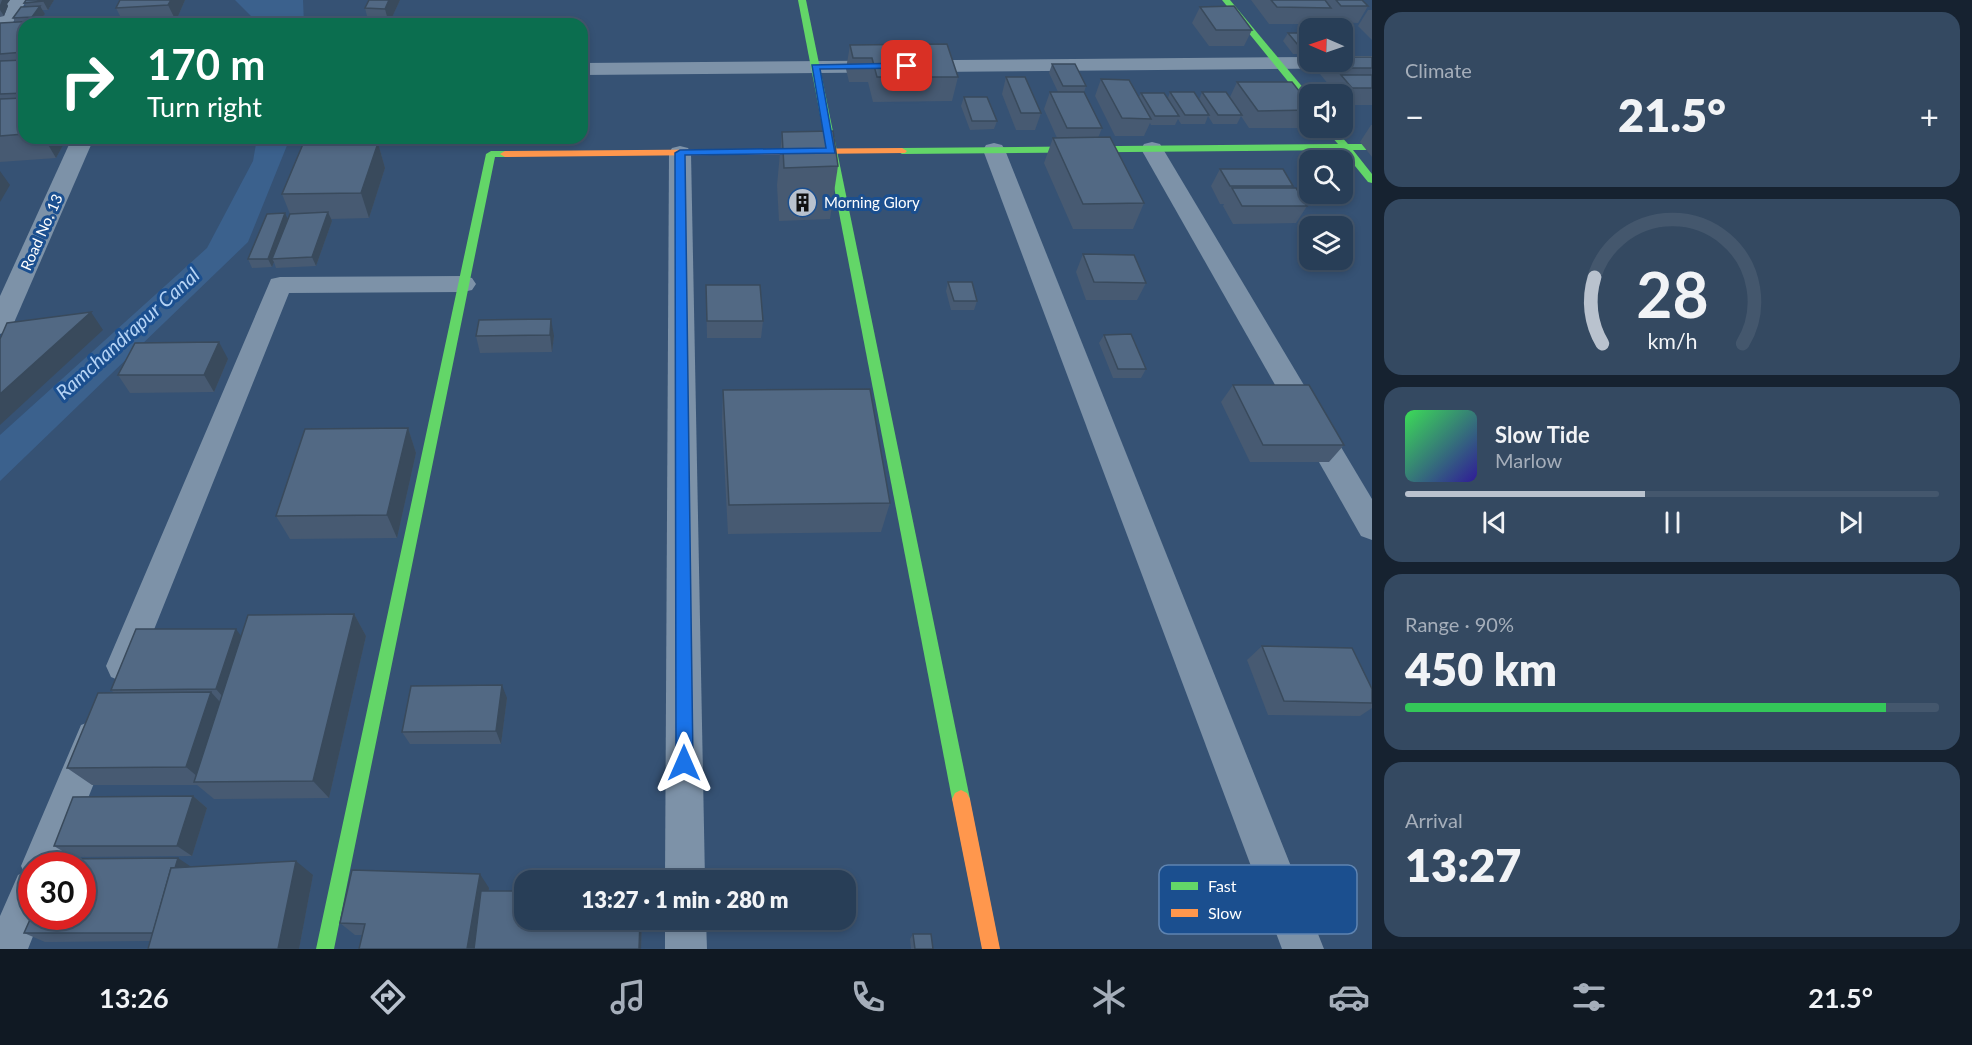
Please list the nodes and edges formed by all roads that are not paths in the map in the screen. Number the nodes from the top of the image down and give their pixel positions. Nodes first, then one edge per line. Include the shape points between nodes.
1 (18, 0) edge
2 (802, 0) edge
3 (1226, 0) edge
4 (5, 34) edge
5 (1278, 63) junction
6 (1372, 63) edge
7 (815, 67) junction
8 (588, 69) edge
9 (1299, 89) edge
10 (1338, 138) edge
11 (80, 144) edge
12 (1345, 147) junction
13 (1372, 147) edge
14 (1152, 148) junction
15 (994, 150) junction
16 (832, 151) junction
17 (680, 153) junction
18 (1372, 180) edge
19 (464, 284) junction
20 (0, 325) edge
21 (1372, 527) edge
22 (47, 852) edge
23 (1271, 865) edge
24 (685, 870) edge
25 (18, 923) edge
26 (686, 930) edge
27 (1297, 934) edge
28 (7, 949) edge
29 (325, 949) edge
30 (686, 949) edge
31 (990, 949) edge
32 (1303, 949) edge

1 - 4 street
2 - 7 street
3 - 5 street
5 - 6 street
5 - 7 street
5 - 9 street
7 - 8 street
7 - 16 street
10 - 12 street
11 - 20 street, Road No. 13
12 - 13 street
12 - 14 street
12 - 18 street
14 - 15 street
14 - 21 street
15 - 16 street
15 - 23 street
16 - 17 street
16 - 31 street
17 - 19 street via 491,154
17 - 24 street
19 - 22 street via 280,285
19 - 29 street
25 - 28 street
26 - 30 street
27 - 32 street

